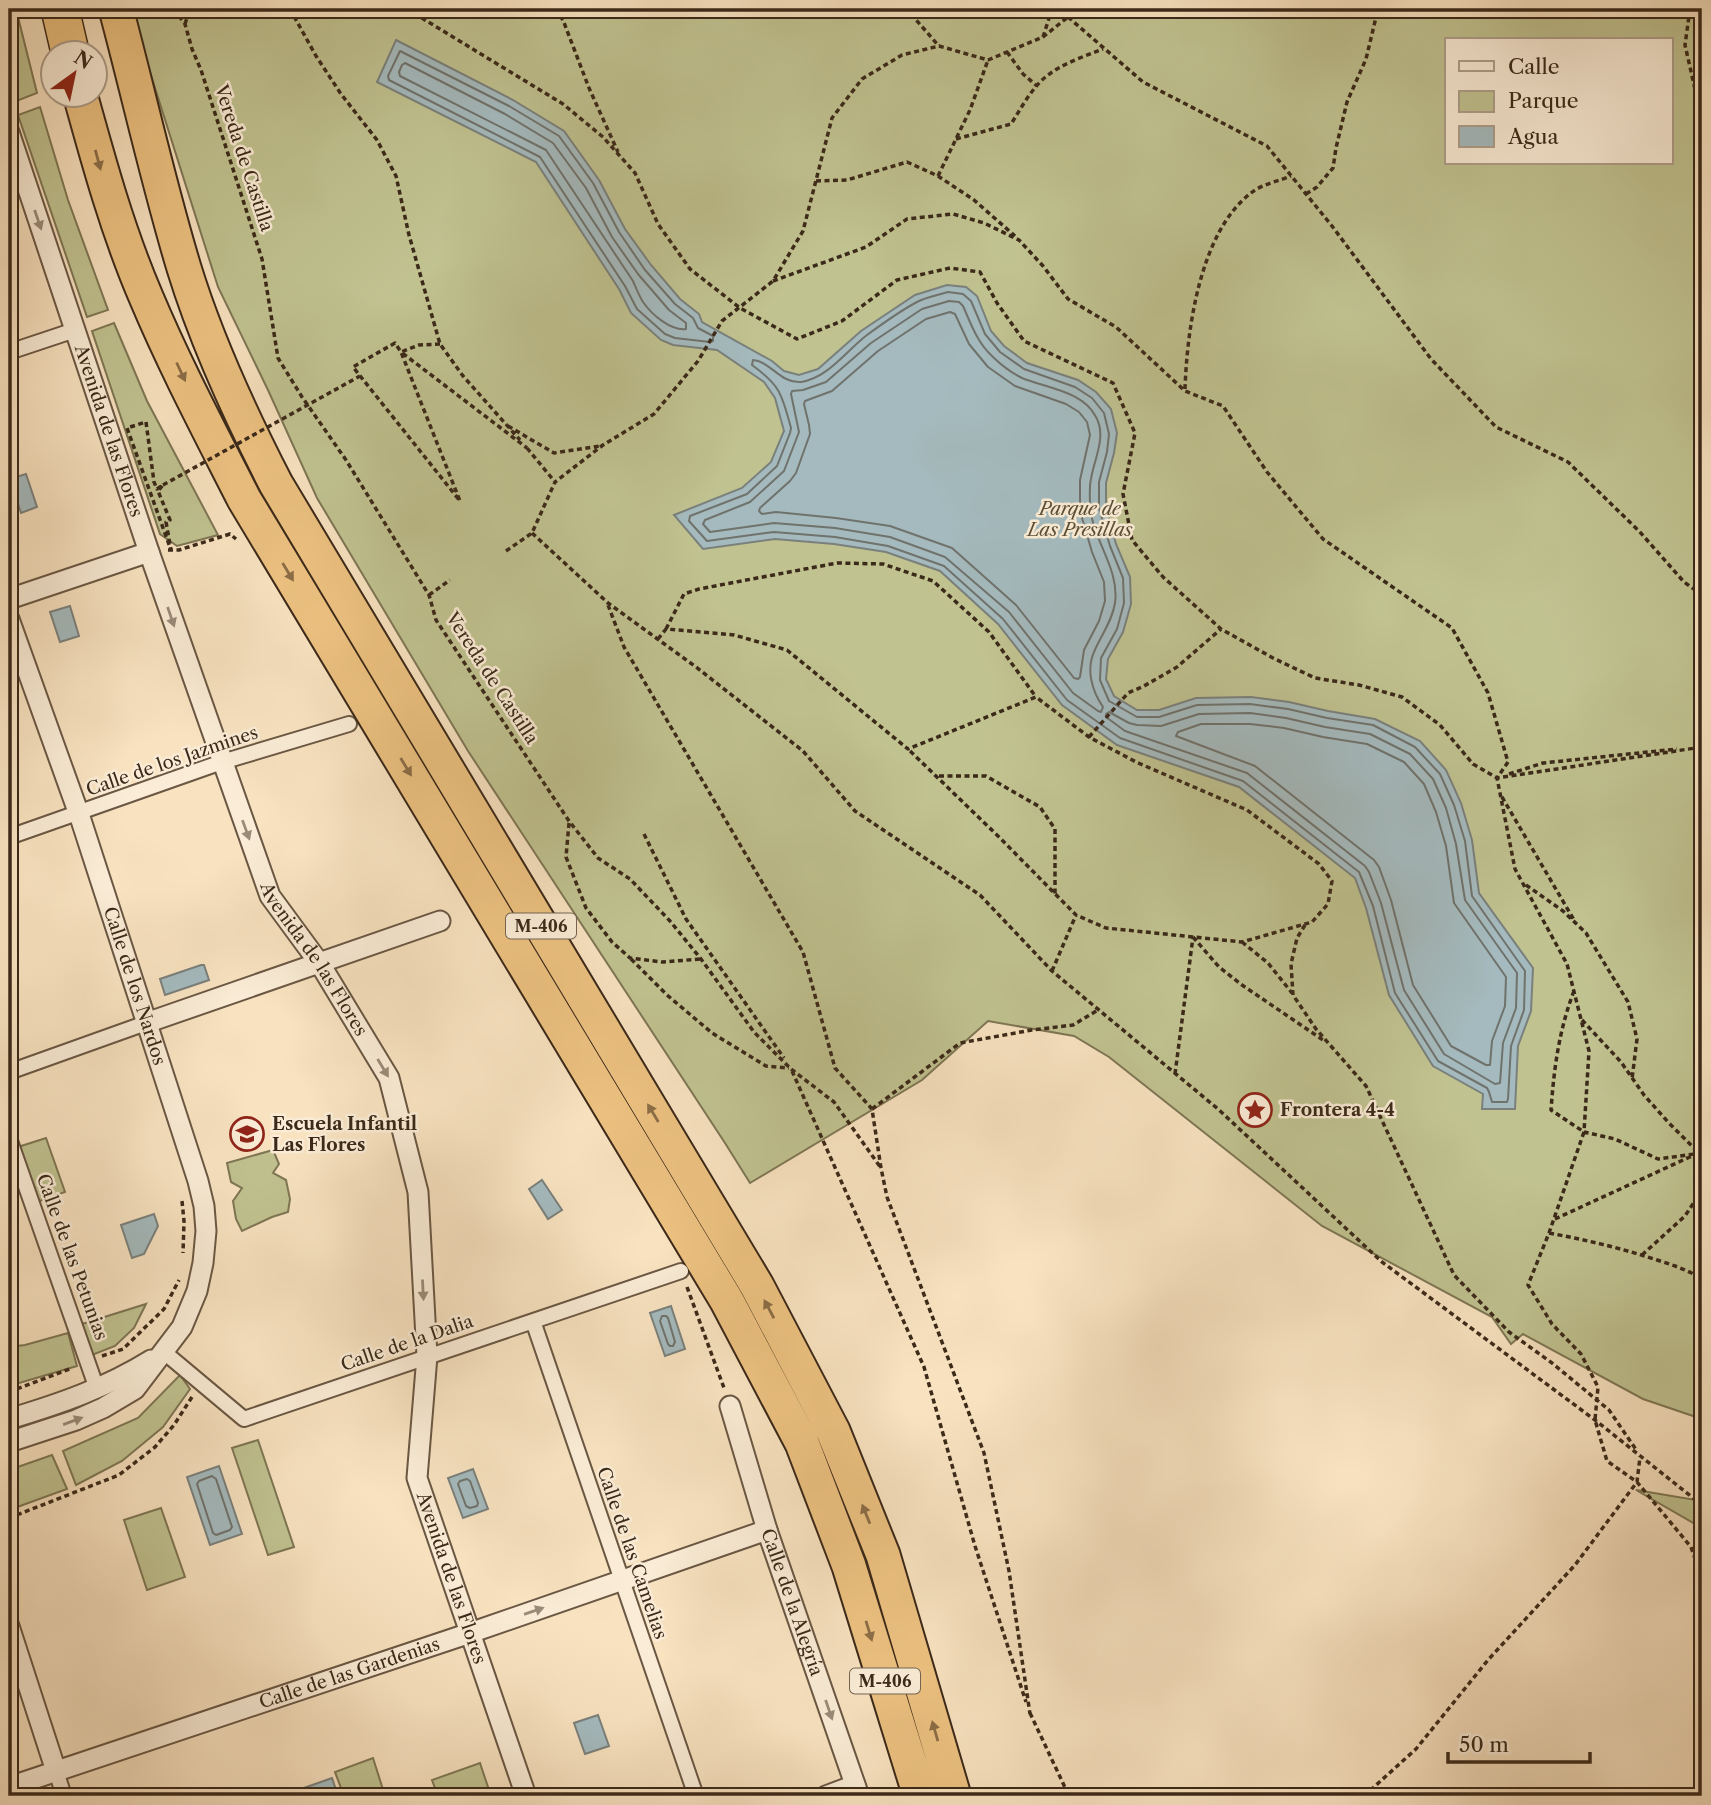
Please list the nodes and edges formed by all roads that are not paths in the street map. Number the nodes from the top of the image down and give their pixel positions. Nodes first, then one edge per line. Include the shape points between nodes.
1 (54, 9) edge
2 (60, 9) edge
3 (116, 9) edge
4 (63, 38) edge
5 (65, 38) edge
6 (84, 108) edge
7 (9, 132) edge
8 (75, 330) junction
9 (9, 352) edge
10 (149, 552) junction
11 (9, 599) edge
12 (9, 620) edge
13 (349, 724) dead end
14 (222, 762) junction
15 (79, 813) junction
16 (9, 837) edge
17 (440, 921) dead end
18 (320, 964) junction
19 (146, 1023) junction
20 (9, 1072) edge
21 (9, 1138) edge
22 (681, 1271) dead end
23 (533, 1321) junction
24 (164, 1353) junction
25 (428, 1356) junction
26 (97, 1389) junction
27 (730, 1406) dead end
28 (9, 1419) edge
29 (9, 1442) edge
30 (767, 1530) junction
31 (621, 1581) junction
32 (9, 1626) edge
33 (470, 1633) junction
34 (56, 1772) junction
35 (9, 1787) edge
36 (857, 1791) edge
37 (64, 1796) edge
38 (526, 1796) edge
39 (696, 1796) edge
40 (826, 1796) edge
41 (920, 1796) edge
42 (954, 1796) edge

1 - 4 highway
2 - 5 highway
42 -> 3 highway, M-406 via 883,1555 833,1431 757,1286 276,484 244,422 184,268
6 -> 41 highway, M-406 via 106,188 146,296 244,499 727,1301 802,1443 849,1566
7 -> 8 street, Avenida de las Flores
8 - 9 street
8 - 10 street, Avenida de las Flores
10 - 11 street
10 -> 14 street, Avenida de las Flores
12 - 15 street, Calle de los Nardos
13 - 14 street, Calle de los Jazmines
14 - 15 street, Calle de los Jazmines
14 -> 18 street, Avenida de las Flores via 270,896
15 - 16 street, Calle de los Jazmines
15 - 19 street, Calle de los Nardos
17 - 18 street
18 - 19 street
18 -> 25 street, Avenida de las Flores via 389,1078 418,1192
19 - 20 street
19 - 24 street, Calle de los Nardos via 198,1181 206,1231 197,1291 183,1327
21 - 26 street, Calle de las Petunias
22 - 23 street, Calle de la Dalia
23 - 25 street, Calle de la Dalia
23 - 31 street, Calle de las Camelias
24 - 25 street, Calle de la Dalia via 244,1419
24 - 26 street, Calle de los Nardos
29 -> 24 street, Calle de los Nardos via 103,1409 135,1389
25 - 33 street, Avenida de las Flores via 417,1478
26 - 28 street, Calle de los Nardos
27 - 30 street, Calle de la Alegría
30 - 31 street, Calle de las Gardenias
30 -> 36 street, Calle de la Alegría
33 -> 31 street, Calle de las Gardenias
31 - 39 street, Calle de las Camelias
32 - 34 street
33 - 34 street, Calle de las Gardenias
33 - 38 street, Avenida de las Flores
34 - 35 street, Calle de las Gardenias
34 - 37 street
36 - 40 street

